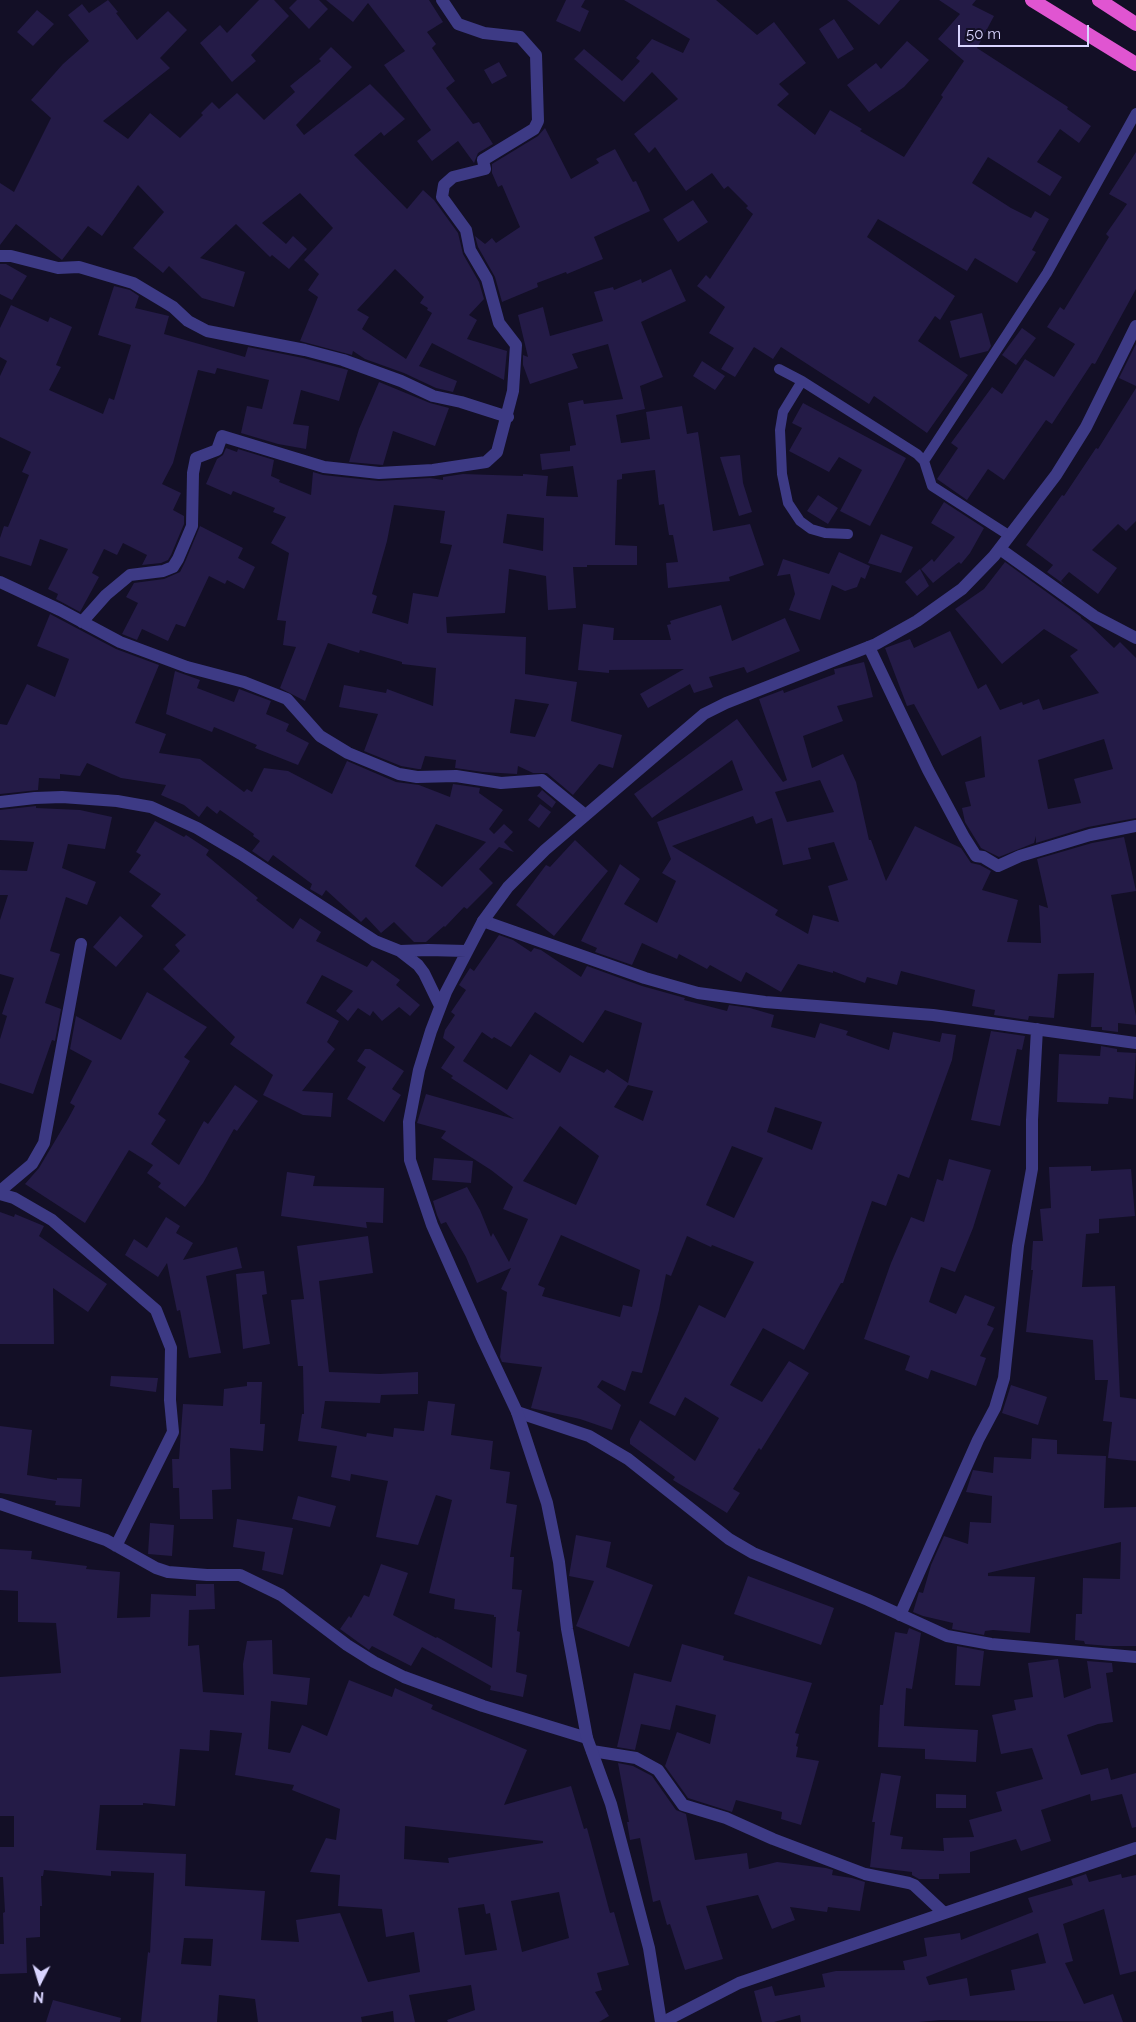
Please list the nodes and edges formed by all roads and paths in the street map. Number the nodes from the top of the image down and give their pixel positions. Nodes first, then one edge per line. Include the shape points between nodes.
1 (442, 0) edge
2 (1032, 0) edge
3 (1099, 0) edge
4 (1136, 24) edge
5 (1136, 64) edge
6 (1136, 113) edge
7 (0, 256) edge
8 (1136, 326) edge
9 (779, 369) dead end
10 (802, 381) junction
11 (508, 417) junction
12 (924, 461) junction
13 (848, 534) dead end
14 (1010, 536) junction
15 (1000, 549) junction
16 (0, 582) edge
17 (82, 622) junction
18 (1136, 638) edge
19 (869, 646) junction
20 (0, 802) edge
21 (585, 815) junction
22 (1136, 826) edge
23 (483, 921) junction
24 (80, 944) dead end
25 (400, 951) junction
26 (466, 951) junction
27 (440, 1006) junction
28 (1037, 1029) junction
29 (1136, 1043) edge
30 (0, 1192) edge
31 (517, 1412) junction
32 (0, 1504) edge
33 (116, 1546) junction
34 (900, 1615) junction
35 (1136, 1658) edge
36 (587, 1738) junction
37 (592, 1751) junction
38 (1136, 1848) edge
39 (944, 1913) junction
40 (662, 2022) edge

1 - 11 street via 458,24 484,33 520,37 536,55 538,121 534,129 483,160 485,169 452,177 444,185 442,197 466,230 470,250 487,279 499,323 516,345
2 - 5 highway
3 - 4 highway
6 - 12 lane via 1047,273
7 - 11 street via 58,268 79,267 133,283 207,331 343,360 433,396
8 - 14 street via 1086,427 1056,475
9 - 10 lane
10 - 12 lane
10 - 13 lane via 782,412 782,474 788,503 800,521 811,529
11 - 17 street via 497,452 486,462 433,470 378,473 324,467 222,436 217,450 196,458 192,526 173,567 130,574
12 - 14 lane via 932,486
14 - 15 street
15 - 18 street via 1094,616
15 - 19 street via 962,588 917,621
16 - 17 street
17 - 21 street via 120,642 287,699 320,736 348,753 399,774 456,776 501,783 542,780
19 - 21 street via 704,714
19 - 22 street via 928,770 976,856 998,866 1090,835
20 - 25 street via 62,797 151,807 197,828 375,941
21 - 23 street via 508,887
23 - 26 street
23 - 28 street via 645,978 698,993 765,1002 933,1015
24 - 30 street via 44,1143 32,1164
25 - 26 street
25 - 27 street via 424,973
26 - 27 street
27 - 31 street via 419,1070 409,1122 410,1160 432,1225
28 - 29 street
28 - 34 street via 1032,1169 1018,1246 1004,1378 995,1408
30 - 33 street via 52,1220 156,1310 171,1348 173,1432
31 - 34 street via 589,1436 628,1459 729,1539 753,1554
31 - 36 street via 547,1503
32 - 33 street
33 - 36 street via 168,1572 240,1575 282,1595 347,1645 404,1677 483,1706
34 - 35 street via 947,1636 991,1644
36 - 37 street
37 - 39 street via 636,1758 658,1770 684,1805 726,1818 773,1840 866,1874 914,1885
37 - 40 street via 611,1804 649,1948
38 - 39 street
39 - 40 street via 739,1983

